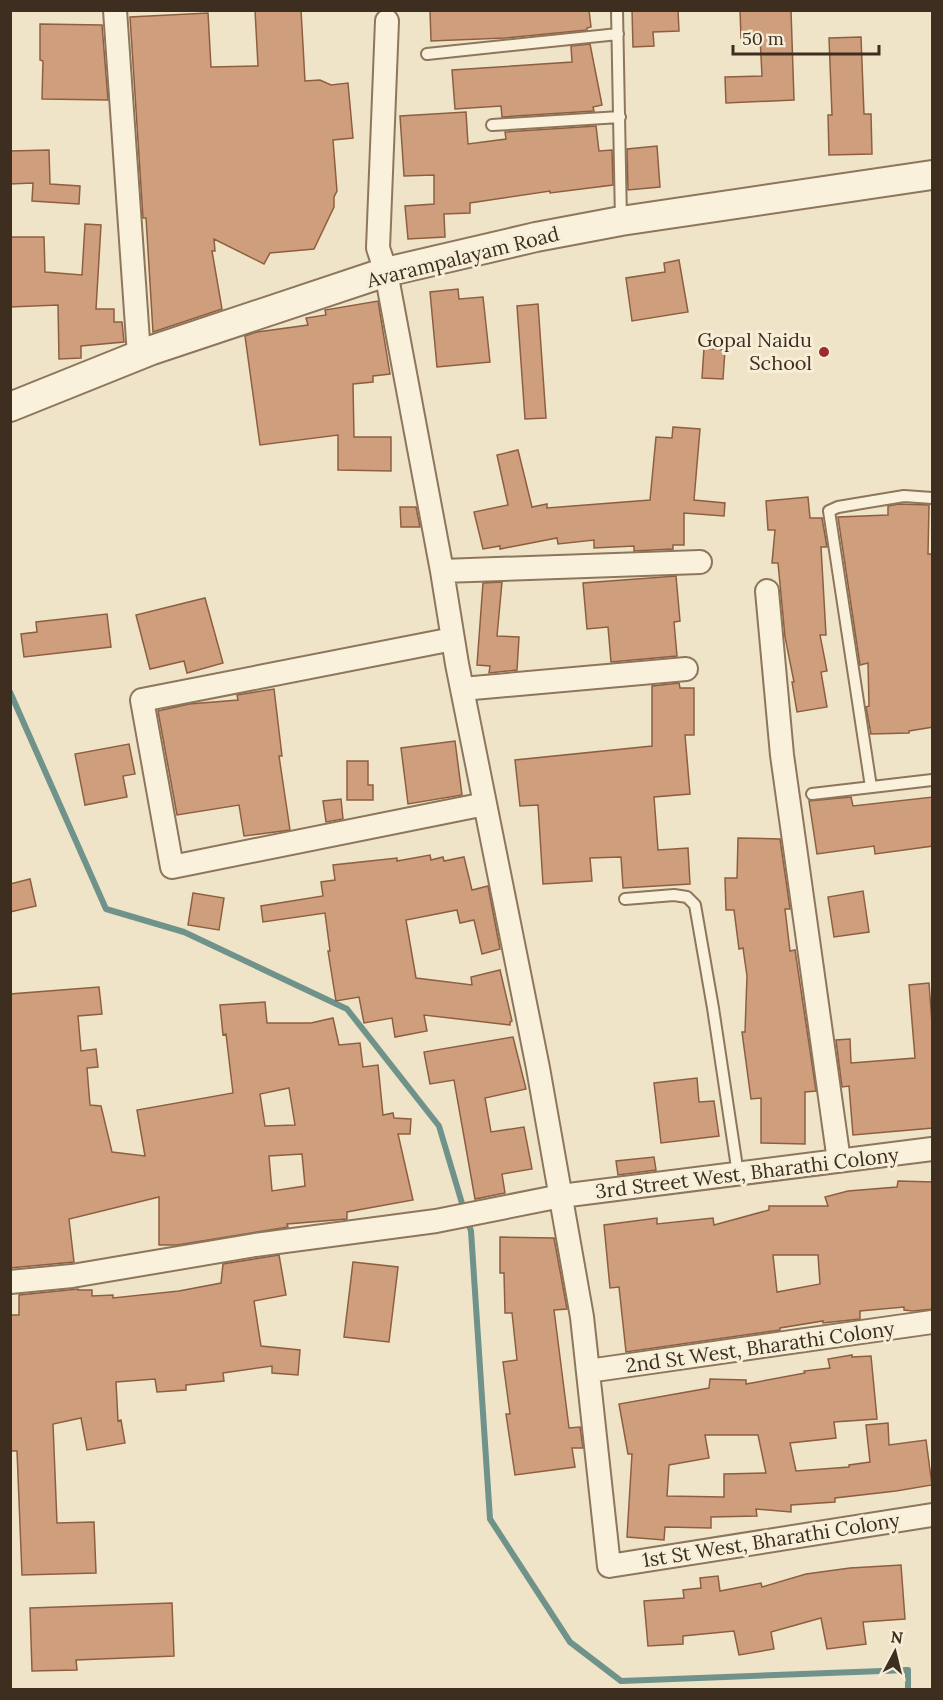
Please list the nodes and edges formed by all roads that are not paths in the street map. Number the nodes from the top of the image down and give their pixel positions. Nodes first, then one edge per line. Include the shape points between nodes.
1 (115, 10) edge
2 (616, 10) edge
3 (387, 21) dead end
4 (618, 34) junction
5 (428, 54) dead end
6 (620, 117) junction
7 (492, 125) dead end
8 (933, 175) edge
9 (621, 221) junction
10 (386, 272) junction
11 (139, 355) junction
12 (10, 407) edge
13 (933, 498) edge
14 (700, 562) dead end
15 (442, 571) junction
16 (767, 591) dead end
17 (453, 639) junction
18 (686, 669) dead end
19 (462, 689) junction
20 (933, 780) edge
21 (871, 788) junction
22 (812, 795) dead end
23 (485, 804) junction
24 (625, 899) dead end
25 (933, 1149) edge
26 (839, 1161) junction
27 (738, 1174) junction
28 (561, 1196) junction
29 (10, 1282) edge
30 (933, 1322) edge
31 (588, 1371) junction
32 (933, 1515) edge

1 - 11 street
2 - 4 lane
3 - 10 street via 378,248
4 - 5 lane
4 - 6 lane
6 - 7 lane
6 - 9 lane
8 - 9 street, Avarampalayam Road
9 - 10 street, Avarampalayam Road
10 - 11 street, Avarampalayam Road
10 - 15 street
11 - 12 street, Avarampalayam Road
13 - 21 lane via 904,496 829,511
14 - 15 street
15 - 17 street
16 - 26 street via 782,755
17 - 19 street
17 - 23 street via 142,700 172,867
18 - 19 street
19 - 23 street
20 - 21 lane
21 - 22 lane
23 - 28 street
24 - 27 lane via 674,895 687,897 695,905
25 - 26 street, 3rd Street West, Bharathi Colony
26 - 27 street, 3rd Street West, Bharathi Colony
27 - 28 street, 3rd Street West, Bharathi Colony
28 - 29 street, 3rd Street West, Bharathi Colony via 436,1221
28 - 31 street
30 - 31 street, 2nd St West, Bharathi Colony
31 - 32 street, 1st St West, Bharathi Colony via 609,1566

